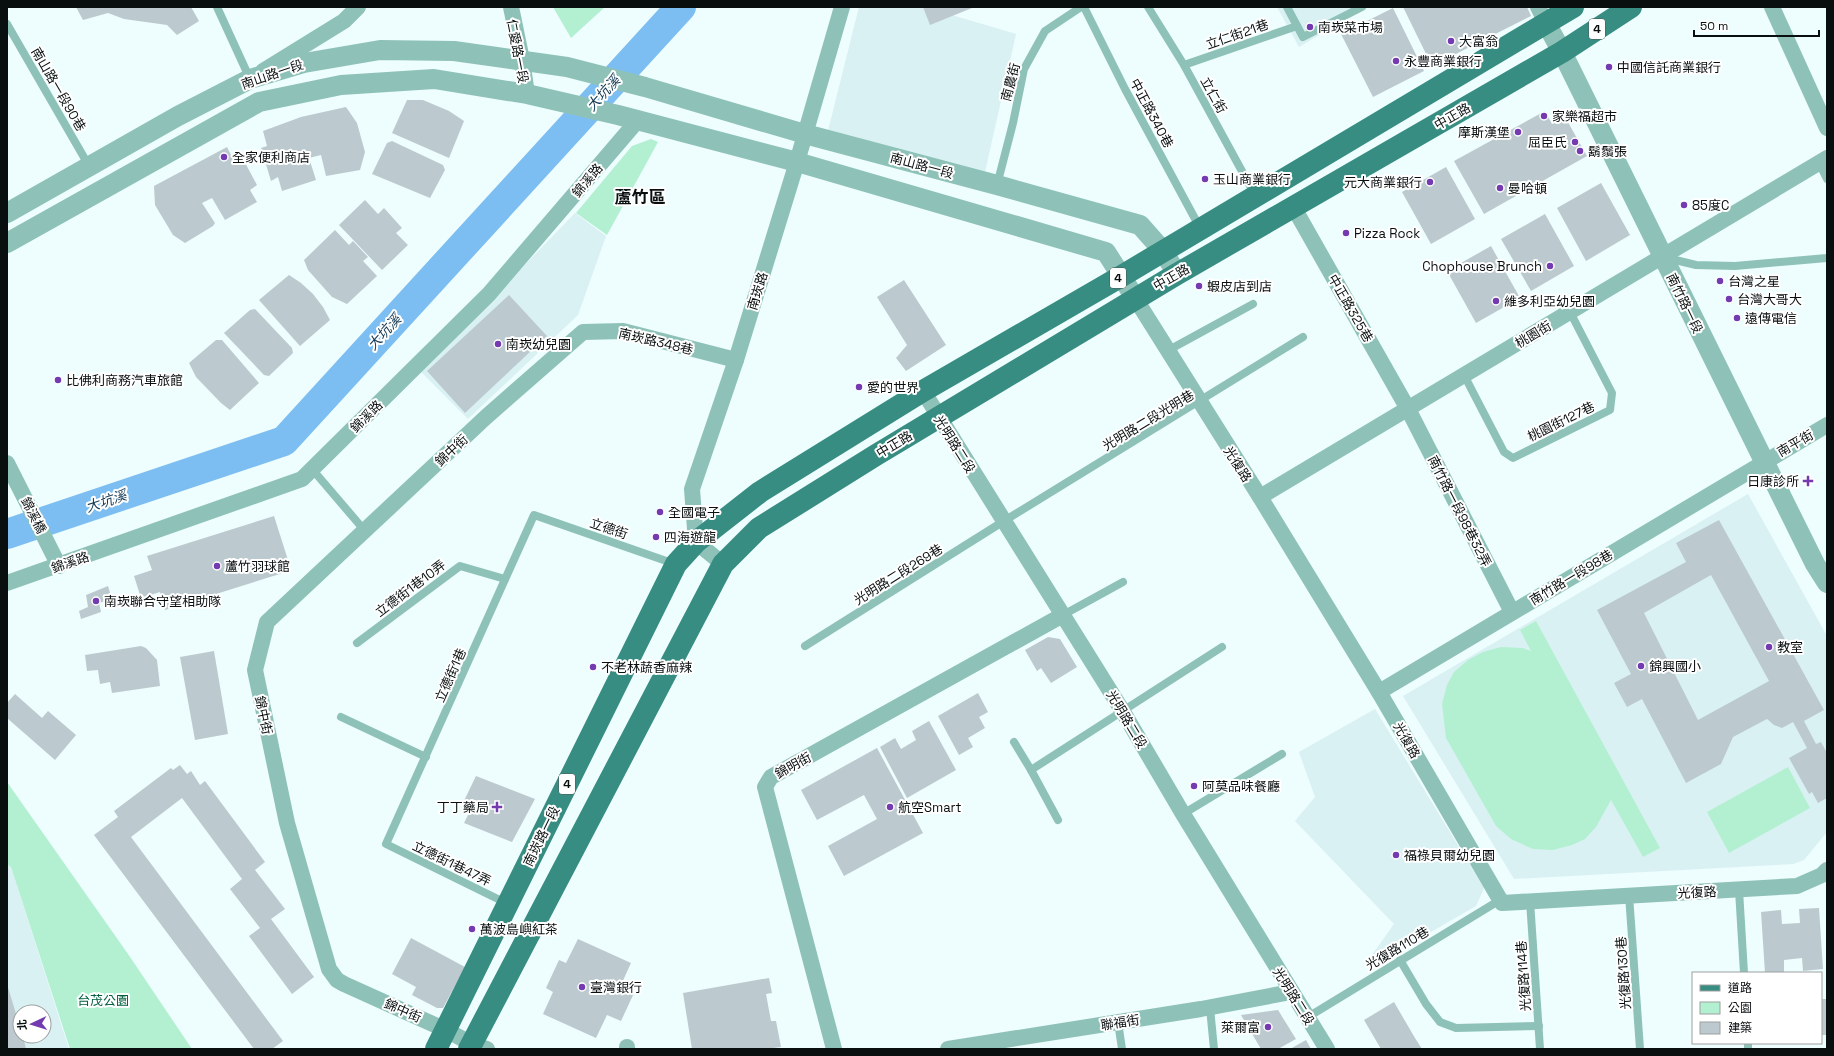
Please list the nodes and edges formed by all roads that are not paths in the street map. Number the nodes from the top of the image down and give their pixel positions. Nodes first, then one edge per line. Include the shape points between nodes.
1 (217, 7) edge
2 (358, 7) edge
3 (510, 7) edge
4 (842, 7) edge
5 (1081, 7) edge
6 (1084, 7) edge
7 (1148, 7) edge
8 (1286, 7) edge
9 (1362, 7) edge
10 (1573, 7) edge
11 (1631, 7) edge
12 (1772, 7) edge
13 (1542, 15) edge
14 (7, 24) edge
15 (1297, 26) junction
16 (1562, 52) junction
17 (522, 60) junction
18 (1184, 64) junction
19 (250, 79) junction
20 (527, 94) junction
21 (638, 120) junction
22 (1827, 128) edge
23 (805, 134) junction
24 (1823, 160) edge
25 (797, 162) junction
26 (89, 166) junction
27 (1827, 179) edge
28 (997, 185) junction
29 (1256, 196) junction
30 (1294, 208) junction
31 (7, 213) edge
32 (1201, 229) junction
33 (7, 243) edge
34 (1163, 250) junction
35 (1662, 256) junction
36 (1827, 258) edge
37 (1176, 274) junction
38 (1121, 276) junction
39 (1135, 298) junction
40 (1253, 304) dead end
41 (1570, 312) junction
42 (1303, 337) dead end
43 (1168, 351) junction
44 (736, 360) junction
45 (1464, 375) junction
46 (923, 391) junction
47 (1199, 403) junction
48 (1408, 409) junction
49 (486, 417) joint
50 (938, 418) junction
51 (1827, 425) edge
52 (1764, 462) junction
53 (7, 463) edge
54 (312, 469) junction
55 (1260, 497) junction
56 (534, 515) joint
57 (1004, 521) junction
58 (365, 531) junction
59 (696, 542) junction
60 (676, 564) junction
61 (723, 564) junction
62 (59, 566) junction
63 (505, 579) junction
64 (1123, 582) dead end
65 (7, 583) edge
66 (1827, 583) edge
67 (1512, 612) junction
68 (1063, 615) junction
69 (357, 643) dead end
70 (806, 646) dead end
71 (1222, 647) dead end
72 (1379, 692) junction
73 (1122, 710) junction
74 (341, 717) dead end
75 (1014, 742) dead end
76 (1282, 754) dead end
77 (426, 757) junction
78 (1031, 770) junction
79 (1183, 814) junction
80 (1058, 820) dead end
81 (386, 844) joint
82 (1827, 870) edge
83 (1739, 890) junction
84 (1629, 895) junction
85 (1500, 900) junction
86 (1530, 901) junction
87 (508, 904) junction
88 (1400, 960) junction
89 (1744, 972) edge
90 (1291, 992) junction
91 (1210, 1008) junction
92 (1308, 1017) junction
93 (1118, 1022) junction
94 (1539, 1026) junction
95 (446, 1030) junction
96 (476, 1047) edge
97 (436, 1049) edge
98 (834, 1049) edge
99 (948, 1049) edge
100 (1122, 1049) edge
101 (1214, 1049) edge
102 (1327, 1049) edge
103 (1540, 1049) edge
104 (1640, 1049) edge

1 - 19 lane
2 - 19 street via 344,21
3 - 17 street, 仁愛路一段
4 - 23 street, 南崁路
5 - 28 lane, 南農街 via 1045,31 1024,69
6 - 32 lane, 中正路340巷
7 - 18 lane, 立仁街
8 - 15 lane
9 - 15 lane via 1303,37
10 - 13 main road, 中正路 / 4
11 - 16 main road, 中正路 / 4
12 - 22 street
13 - 16 street, 南竹路一段
13 - 29 main road, 中正路 / 4
14 - 26 lane, 南山路一段90巷
15 - 18 lane, 立仁街21巷
16 - 30 main road, 中正路 / 4
16 - 35 street, 南竹路一段
17 - 19 street, 南山路一段 via 454,51 380,50 304,63
17 - 20 street, 仁愛路一段
17 - 23 street, 南山路一段 via 567,67 645,87
18 - 29 lane, 立仁街
19 - 26 street, 南山路一段
20 - 21 street, 南山路一段
20 - 33 street, 南山路一段 via 434,79 340,86 259,102
21 - 25 street
21 - 54 street, 錦溪路 via 489,294
23 - 25 street, 南崁路
23 - 28 street, 南山路一段
24 - 27 lane
24 - 35 street, 桃園街
25 - 38 street via 1106,252
25 - 44 street, 南崁路
26 - 31 street, 南山路一段
28 - 34 street, 南山路一段 via 1140,225
29 - 32 main road, 中正路 / 4
30 - 37 main road, 中正路 / 4
30 - 48 street, 中正路325巷
32 - 34 main road, 中正路 / 4
34 - 37 street, 南山路一段
34 - 38 main road, 中正路 / 4
35 - 36 lane via 1696,265 1735,266
35 - 41 street, 桃園街
35 - 52 street, 南竹路一段
37 - 39 main road, 中正路 / 4
38 - 39 street
38 - 46 main road, 中正路 / 4
39 - 43 street, 光復路
39 - 50 main road, 中正路 / 4
40 - 43 lane
41 - 45 street, 桃園街
41 - 45 lane, 桃園街127巷 via 1612,392 1610,410 1513,458 1504,452
42 - 47 lane, 光明路二段光明巷
43 - 47 street, 光復路
44 - 49 street, 南崁路348巷 via 623,331 583,332
44 - 59 street, 南崁路 via 692,488
45 - 48 street, 桃園街
46 - 50 street, 光明路二段
46 - 59 main road, 中正路 / 4 via 760,492
47 - 55 street, 光復路
47 - 57 lane, 光明路二段光明巷
48 - 55 street, 桃園街
48 - 67 street, 南竹路一段98巷32弄
49 - 58 street, 錦中街
50 - 57 street, 光明路二段
50 - 61 main road, 中正路 / 4 via 759,528
51 - 52 street, 南平街
52 - 66 street, 南竹路一段
52 - 67 street, 南竹路一段98巷
53 - 62 street, 錦溪橋
54 - 58 lane
54 - 62 street, 錦溪路 via 302,478
55 - 72 street, 光復路
56 - 60 lane, 立德街
56 - 63 lane, 立德街1巷
57 - 68 street, 光明路二段
57 - 70 lane, 光明路二段269巷
58 - 95 street, 錦中街 via 267,622 255,670 287,823 329,969 337,980 344,984
59 - 60 main road, 南崁路一段 / 4
59 - 61 street
60 - 87 main road, 南崁路一段 / 4
61 - 96 main road, 4
62 - 65 street, 錦溪路
63 - 69 lane, 立德街1巷10弄 via 460,566
63 - 77 lane, 立德街1巷
64 - 68 lane
67 - 72 street, 南竹路一段98巷
68 - 73 street, 光明路二段
68 - 98 street, 錦明街 via 771,777 765,787
71 - 73 lane
72 - 85 street, 光復路
73 - 78 lane
73 - 79 street, 光明路二段
74 - 77 lane
75 - 78 lane
76 - 79 lane
77 - 81 lane, 立德街1巷
78 - 80 lane
79 - 90 street, 光明路二段
81 - 87 lane, 立德街1巷47弄
82 - 83 street, 光復路 via 1822,875 1797,886
83 - 84 street, 光復路
83 - 89 lane
84 - 86 street, 光復路
84 - 104 lane, 光復路130巷
85 - 86 street, 光復路 via 1502,903
85 - 88 lane, 光復路110巷
86 - 94 lane, 光復路114巷
87 - 95 main road, 南崁路一段 / 4
88 - 92 lane, 光復路110巷
88 - 94 lane via 1426,1004 1440,1022 1456,1028
90 - 91 street, 聯福街
90 - 92 street, 光明路二段
91 - 93 street, 聯福街
91 - 101 lane
92 - 102 street, 光明路二段
93 - 99 street, 聯福街
93 - 100 lane
94 - 103 lane, 光復路114巷
95 - 96 street
95 - 97 main road, 南崁路一段 / 4

